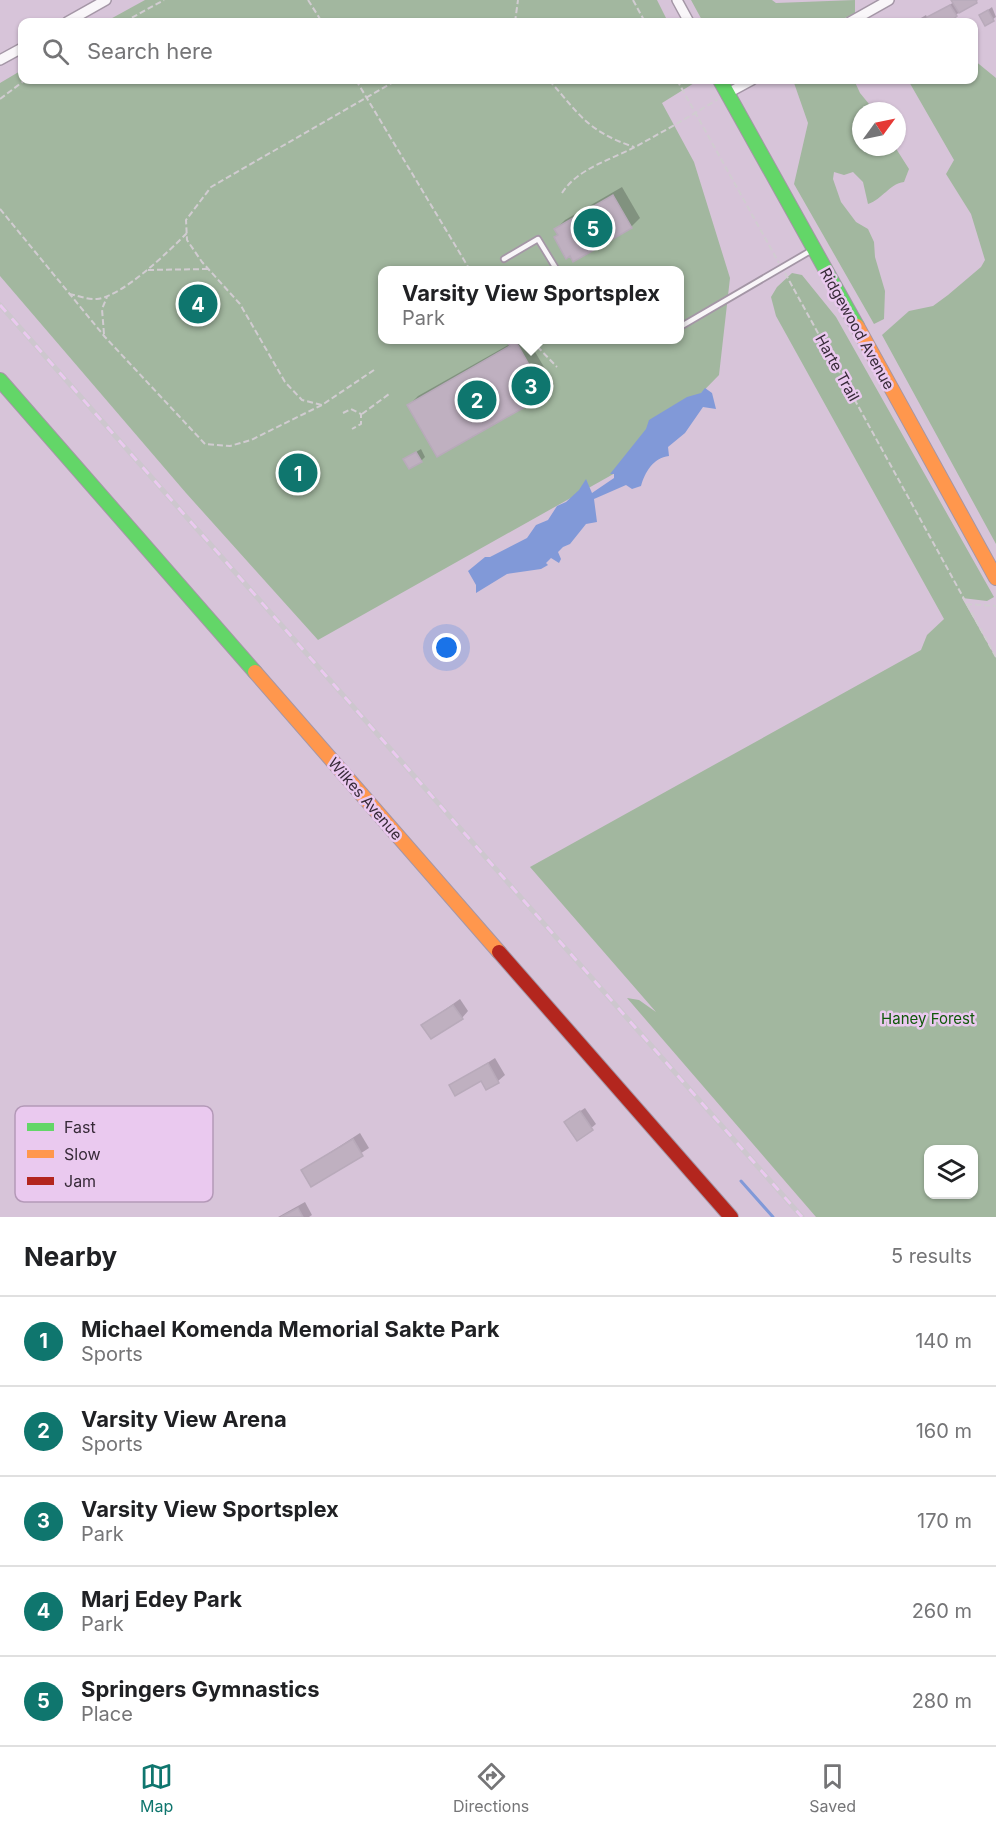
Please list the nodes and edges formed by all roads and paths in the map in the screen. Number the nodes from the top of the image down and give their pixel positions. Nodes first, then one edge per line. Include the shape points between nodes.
1 (106, 0) edge
2 (164, 0) edge
3 (308, 0) edge
4 (518, 0) edge
5 (633, 0) edge
6 (676, 0) edge
7 (889, 0) edge
8 (877, 3) edge
9 (74, 18) edge
10 (131, 18) edge
11 (319, 18) edge
12 (516, 18) edge
13 (643, 18) edge
14 (687, 18) edge
15 (856, 18) edge
16 (18, 50) edge
17 (0, 60) edge
18 (20, 84) edge
19 (358, 84) edge
20 (390, 84) edge
21 (552, 84) edge
22 (678, 84) edge
23 (722, 84) edge
24 (745, 84) edge
25 (728, 93) junction
26 (366, 97) junction
27 (0, 99) edge
28 (695, 113) junction
29 (634, 147) junction
30 (562, 193) dead end
31 (0, 209) edge
32 (187, 233) junction
33 (813, 250) junction
34 (504, 259) dead end
35 (468, 266) edge
36 (555, 266) edge
37 (782, 268) junction
38 (209, 269) junction
39 (147, 270) junction
40 (68, 293) junction
41 (107, 297) junction
42 (684, 325) edge
43 (105, 337) junction
44 (536, 344) edge
45 (557, 367) dead end
46 (374, 370) dead end
47 (0, 380) edge
48 (389, 394) dead end
49 (322, 405) junction
50 (343, 413) dead end
51 (361, 414) junction
52 (352, 429) dead end
53 (996, 578) edge
54 (966, 604) junction
55 (996, 606) edge
56 (996, 657) edge
57 (731, 1217) edge

1 - 9 street
2 - 10 path
3 - 11 path
4 - 12 path
5 - 13 path
6 - 14 street
7 - 8 street
8 - 15 street
16 - 17 street
18 - 27 path
19 - 26 path
20 - 26 path
21 - 29 path via 600,134
22 - 28 path, Harte Trail
23 - 25 main road, Ridgewood Avenue
24 - 25 street
25 - 28 path
25 - 33 main road, Ridgewood Avenue
26 - 32 path via 211,187 186,220
26 - 35 path
28 - 29 path
28 - 37 path, Harte Trail
29 - 30 path via 586,171
31 - 40 path
32 - 38 path via 187,240
32 - 39 path
33 - 37 lane
33 - 53 main road, Ridgewood Avenue
34 - 36 lane via 538,239
37 - 42 lane
37 - 54 path, Harte Trail
38 - 39 path
38 - 49 path via 240,304 285,382 302,400
39 - 41 path
40 - 41 path via 94,299
40 - 43 path
41 - 43 path via 102,309
43 - 49 path via 205,444 230,446 251,440
44 - 45 path
46 - 49 path
47 - 57 main road, Wilkes Avenue
48 - 51 path
50 - 51 path via 351,408
51 - 52 path via 361,424
54 - 55 path
54 - 56 path, Harte Trail

